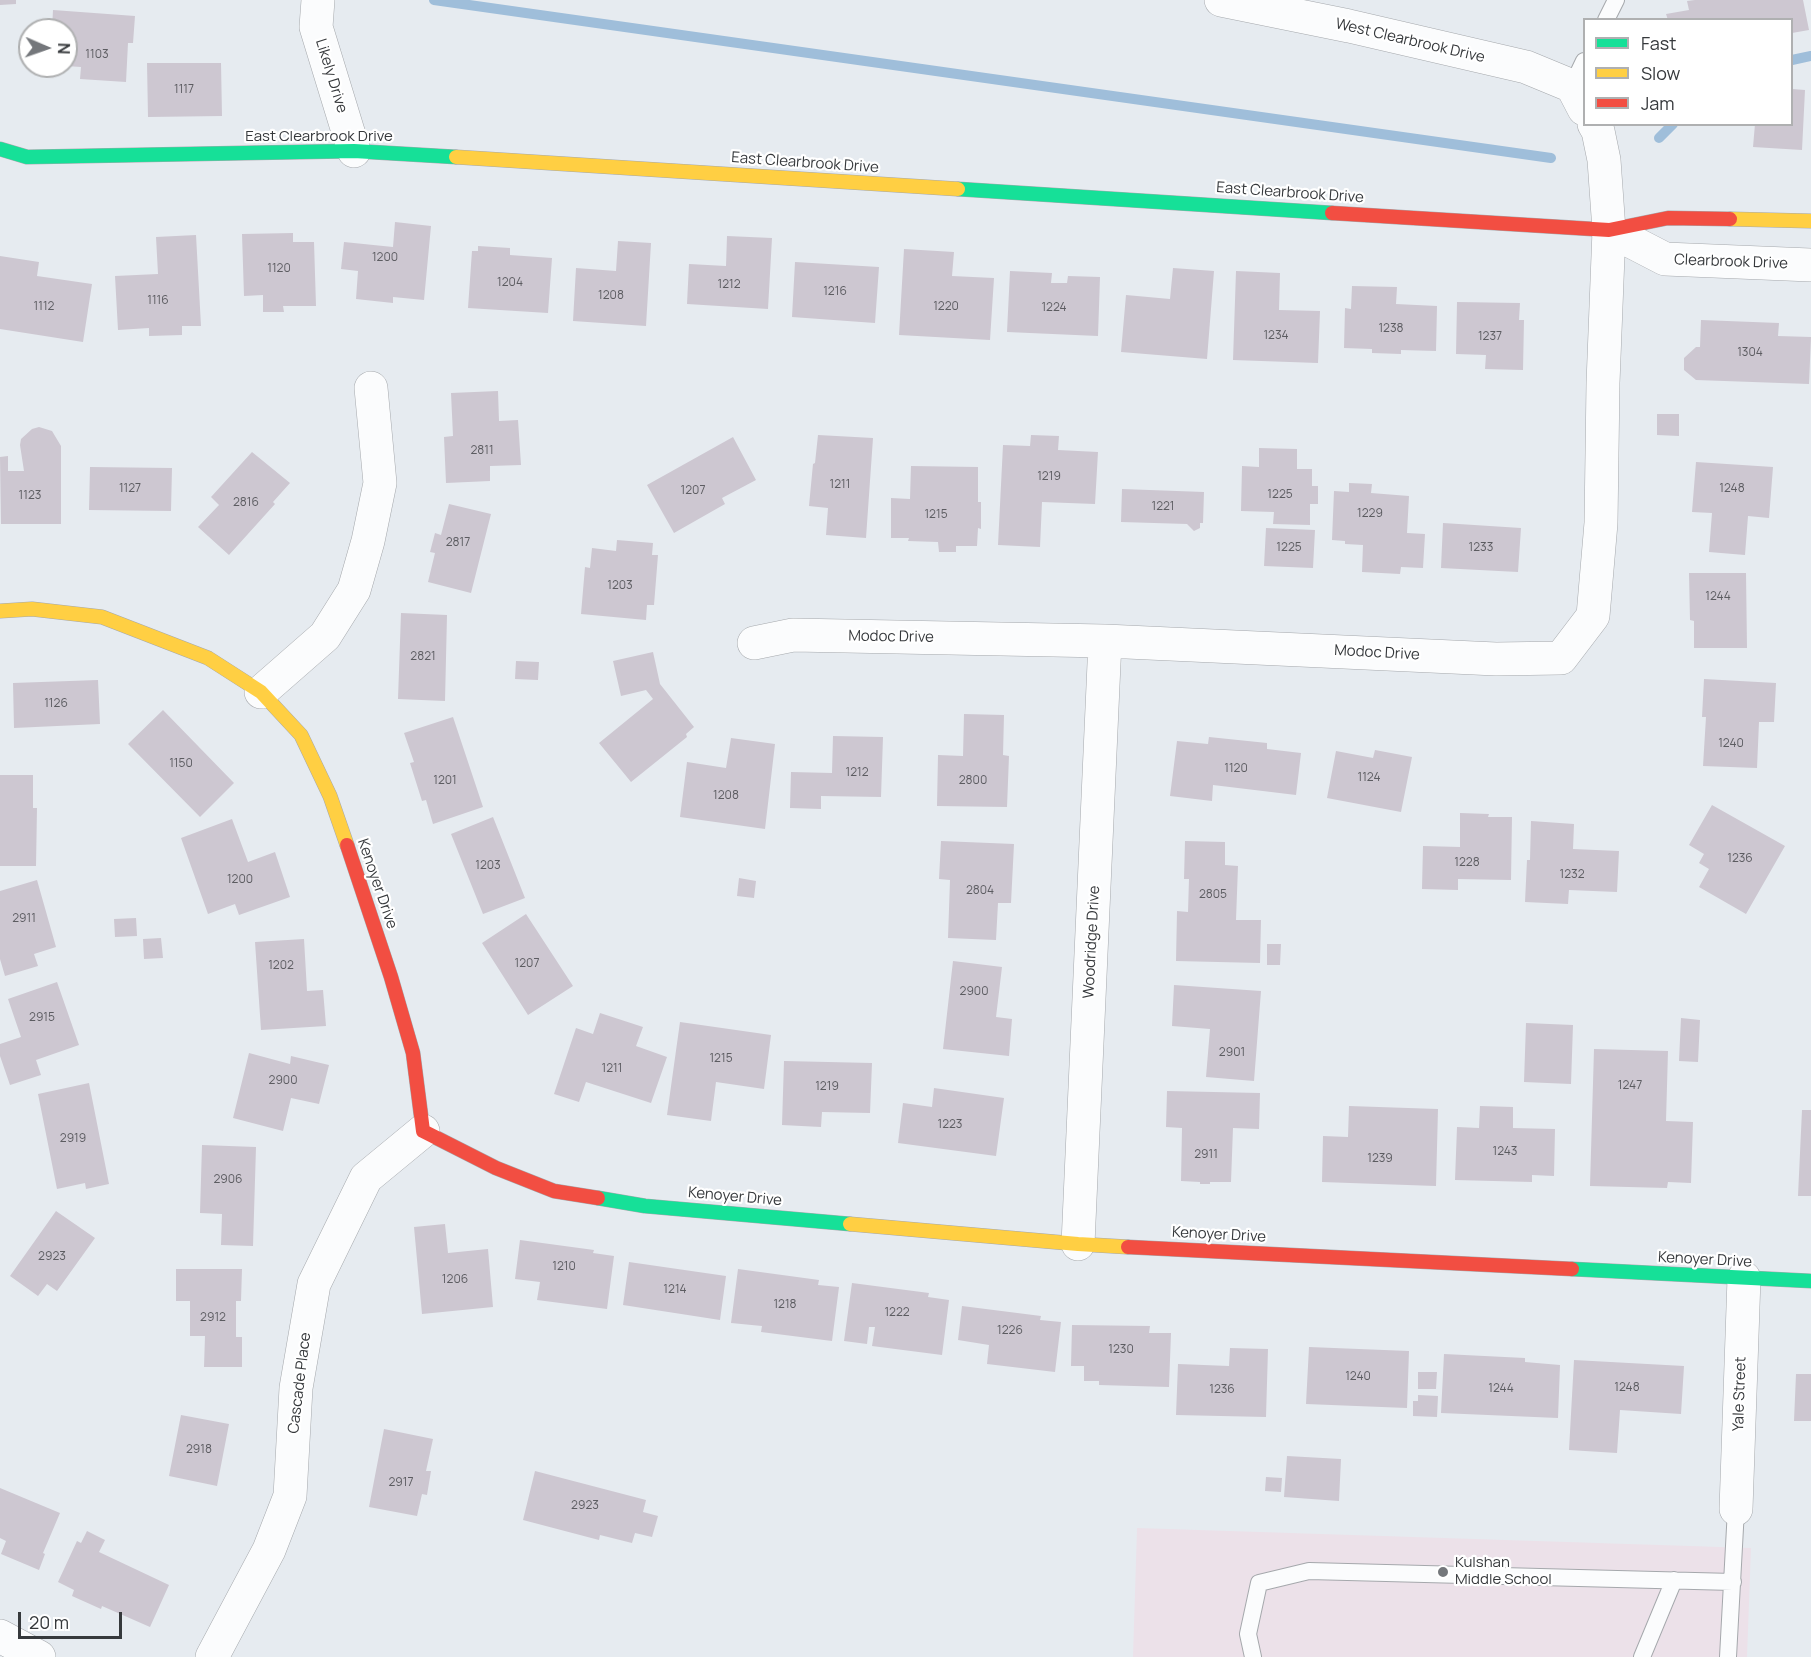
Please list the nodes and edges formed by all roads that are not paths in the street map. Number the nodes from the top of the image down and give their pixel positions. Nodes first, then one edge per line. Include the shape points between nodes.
1 (318, 0) edge
2 (1221, 0) edge
3 (1616, 0) edge
4 (1351, 13) edge
5 (1607, 18) edge
6 (1580, 86) edge
7 (1595, 126) edge
8 (0, 149) edge
9 (354, 151) junction
10 (1811, 221) edge
11 (1609, 230) junction
12 (1811, 266) edge
13 (371, 388) dead end
14 (0, 610) edge
15 (1105, 641) junction
16 (754, 643) dead end
17 (261, 693) junction
18 (423, 1131) junction
19 (1078, 1244) junction
20 (1744, 1278) junction
21 (1811, 1281) edge
22 (1736, 1509) joint
23 (1674, 1580) junction
24 (1732, 1582) junction
25 (0, 1636) edge
26 (39, 1657) edge
27 (212, 1657) edge
28 (1253, 1657) edge
29 (1642, 1657) edge
30 (1728, 1657) edge

1 - 9 street, Likely Drive via 316,27
2 - 4 street, West Clearbrook Drive
3 - 5 lane
4 - 6 street, West Clearbrook Drive
7 - 11 street via 1604,160
8 - 9 street, East Clearbrook Drive via 27,157
9 - 11 street, East Clearbrook Drive
10 - 11 street via 1668,218
11 - 12 street, Clearbrook Drive via 1665,259
11 - 15 street, Modoc Drive via 1601,523 1593,616 1561,658 1496,659
13 - 17 street via 380,483 354,590 325,636
14 - 17 street, Kenoyer Drive via 32,609 102,617 208,658
15 - 16 street, Modoc Drive via 793,635
15 - 19 street, Woodridge Drive
17 - 18 street, Kenoyer Drive via 301,735 330,796 413,1053
18 - 19 street, Kenoyer Drive via 496,1168 554,1191 645,1206
18 - 27 street, Cascade Place via 366,1178 314,1284 296,1388 290,1496 269,1550
19 - 20 street, Kenoyer Drive
20 - 21 street, Kenoyer Drive
20 - 22 street, Yale Street
22 - 24 lane
23 - 24 lane
23 - 28 lane via 1309,1571 1259,1583 1248,1634
23 - 29 lane
24 - 30 lane
25 - 26 street

